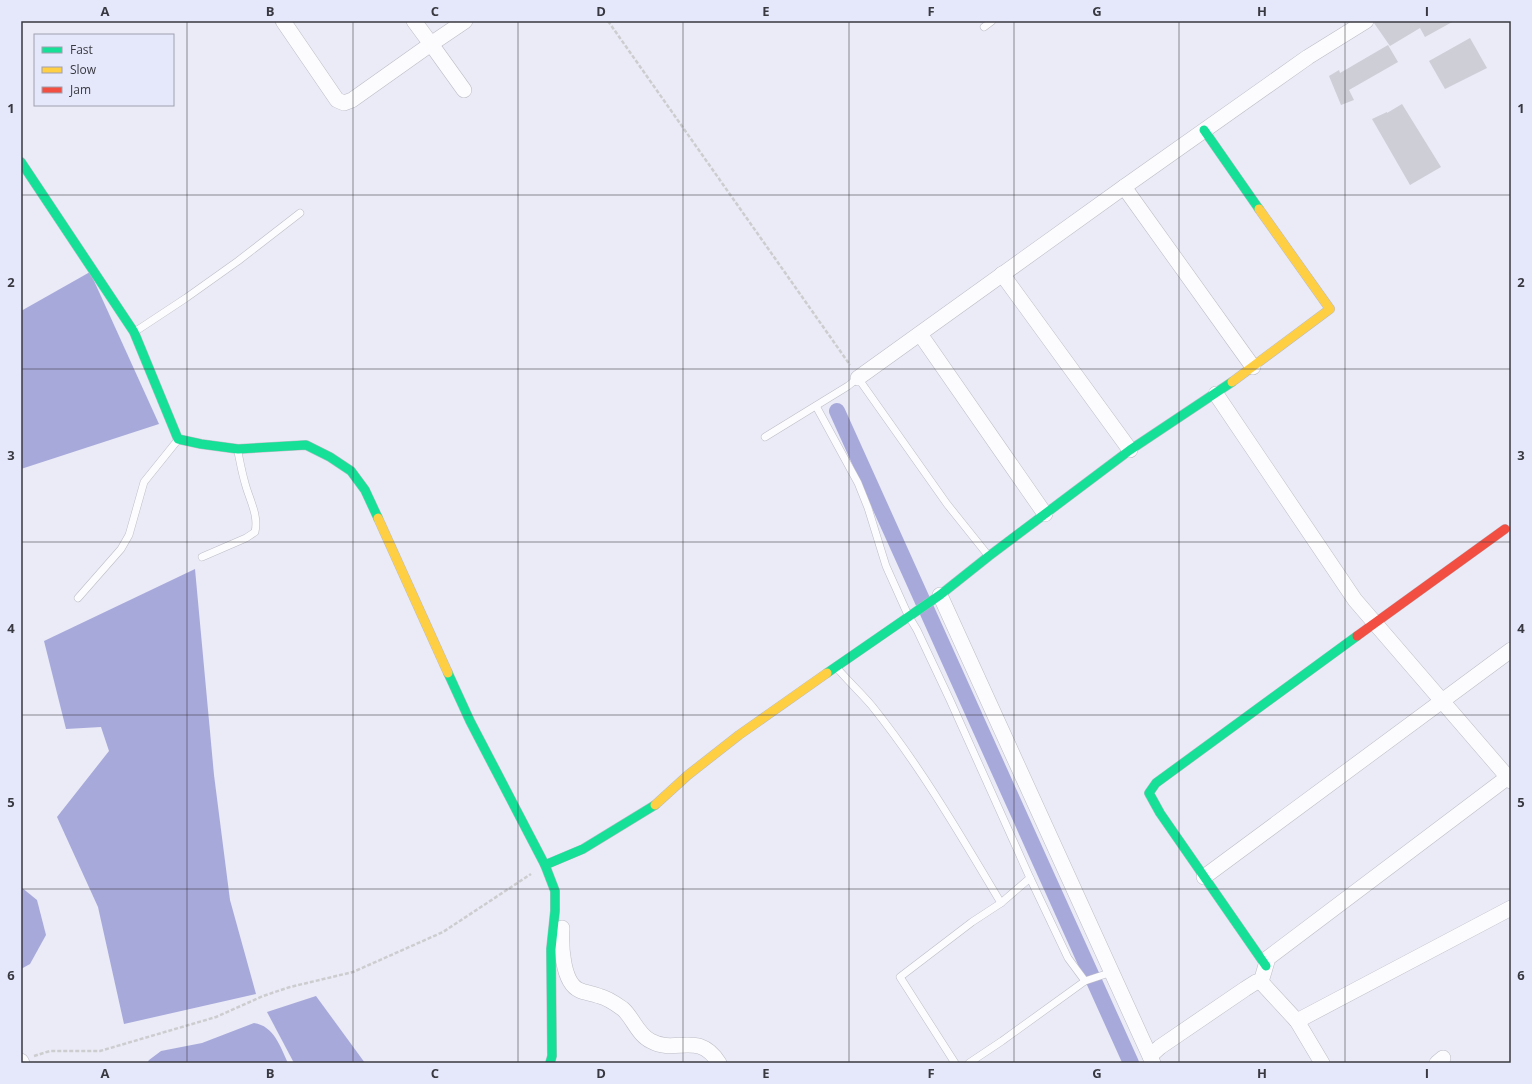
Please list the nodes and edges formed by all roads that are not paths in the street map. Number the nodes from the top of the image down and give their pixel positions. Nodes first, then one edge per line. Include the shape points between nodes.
1 (283, 21) edge
2 (414, 21) edge
3 (465, 21) edge
4 (992, 21) edge
5 (1359, 23) edge
6 (984, 27) dead end
7 (431, 44) junction
8 (464, 90) dead end
9 (1204, 130) junction
10 (21, 162) edge
11 (1124, 187) junction
12 (300, 213) dead end
13 (1002, 274) junction
14 (134, 332) junction
15 (920, 334) junction
16 (1252, 367) junction
17 (858, 378) junction
18 (1216, 394) junction
19 (816, 406) junction
20 (765, 438) dead end
21 (178, 439) junction
22 (238, 449) junction
23 (1130, 450) junction
24 (1045, 514) junction
25 (1505, 529) dead end
26 (988, 556) junction
27 (202, 557) dead end
28 (940, 596) junction
29 (78, 598) dead end
30 (911, 613) junction
31 (1374, 623) junction
32 (1511, 650) edge
33 (836, 667) junction
34 (1442, 701) junction
35 (1509, 779) edge
36 (545, 865) junction
37 (1204, 877) junction
38 (1030, 878) junction
39 (555, 891) junction
40 (1001, 903) junction
41 (1511, 908) edge
42 (1266, 966) junction
43 (1112, 972) junction
44 (1085, 981) junction
45 (1261, 982) junction
46 (1297, 1021) junction
47 (1151, 1059) edge
48 (550, 1063) edge
49 (719, 1063) edge
50 (955, 1063) edge
51 (968, 1063) edge
52 (1322, 1063) edge

1 - 7 street via 337,100 344,103 352,100
2 - 7 street
3 - 7 street
4 - 6 lane
5 - 9 street
7 - 8 street
9 - 11 street
9 - 16 street via 1330,309
10 - 14 street
11 - 13 street
11 - 16 street
12 - 14 lane via 238,261
13 - 15 street
13 - 23 street
14 - 21 street
15 - 17 street
15 - 24 street
16 - 18 street
17 - 19 lane
17 - 26 lane via 947,504
18 - 23 street
18 - 31 street via 1355,600
19 - 20 lane
19 - 30 lane via 858,483 886,566
21 - 22 street
21 - 29 lane via 144,482 129,535 122,549
22 - 27 lane via 245,484 255,514 255,532
22 - 36 street via 306,445 351,471 365,490 470,721
23 - 24 street
24 - 26 street
25 - 31 street
26 - 28 street
28 - 30 street
28 - 43 street
30 - 33 street
30 - 38 lane
31 - 34 street
31 - 37 street via 1156,783 1149,794
32 - 34 street
33 - 36 street via 739,735 656,804 583,849
33 - 40 lane via 872,706 911,759
34 - 35 street
34 - 37 street
35 - 42 street via 1268,958
36 - 39 street
37 - 42 street
38 - 40 lane
38 - 44 lane via 1068,958
39 - 48 street via 551,949
39 - 49 street via 564,910 561,946 573,986 577,990 614,1003 625,1011 650,1041 669,1046 701,1046
40 - 50 lane via 900,977
41 - 46 street
42 - 45 street
43 - 44 lane
43 - 47 street
44 - 51 lane
45 - 46 street
45 - 47 street via 1256,982 1245,989 1160,1047
46 - 52 street

